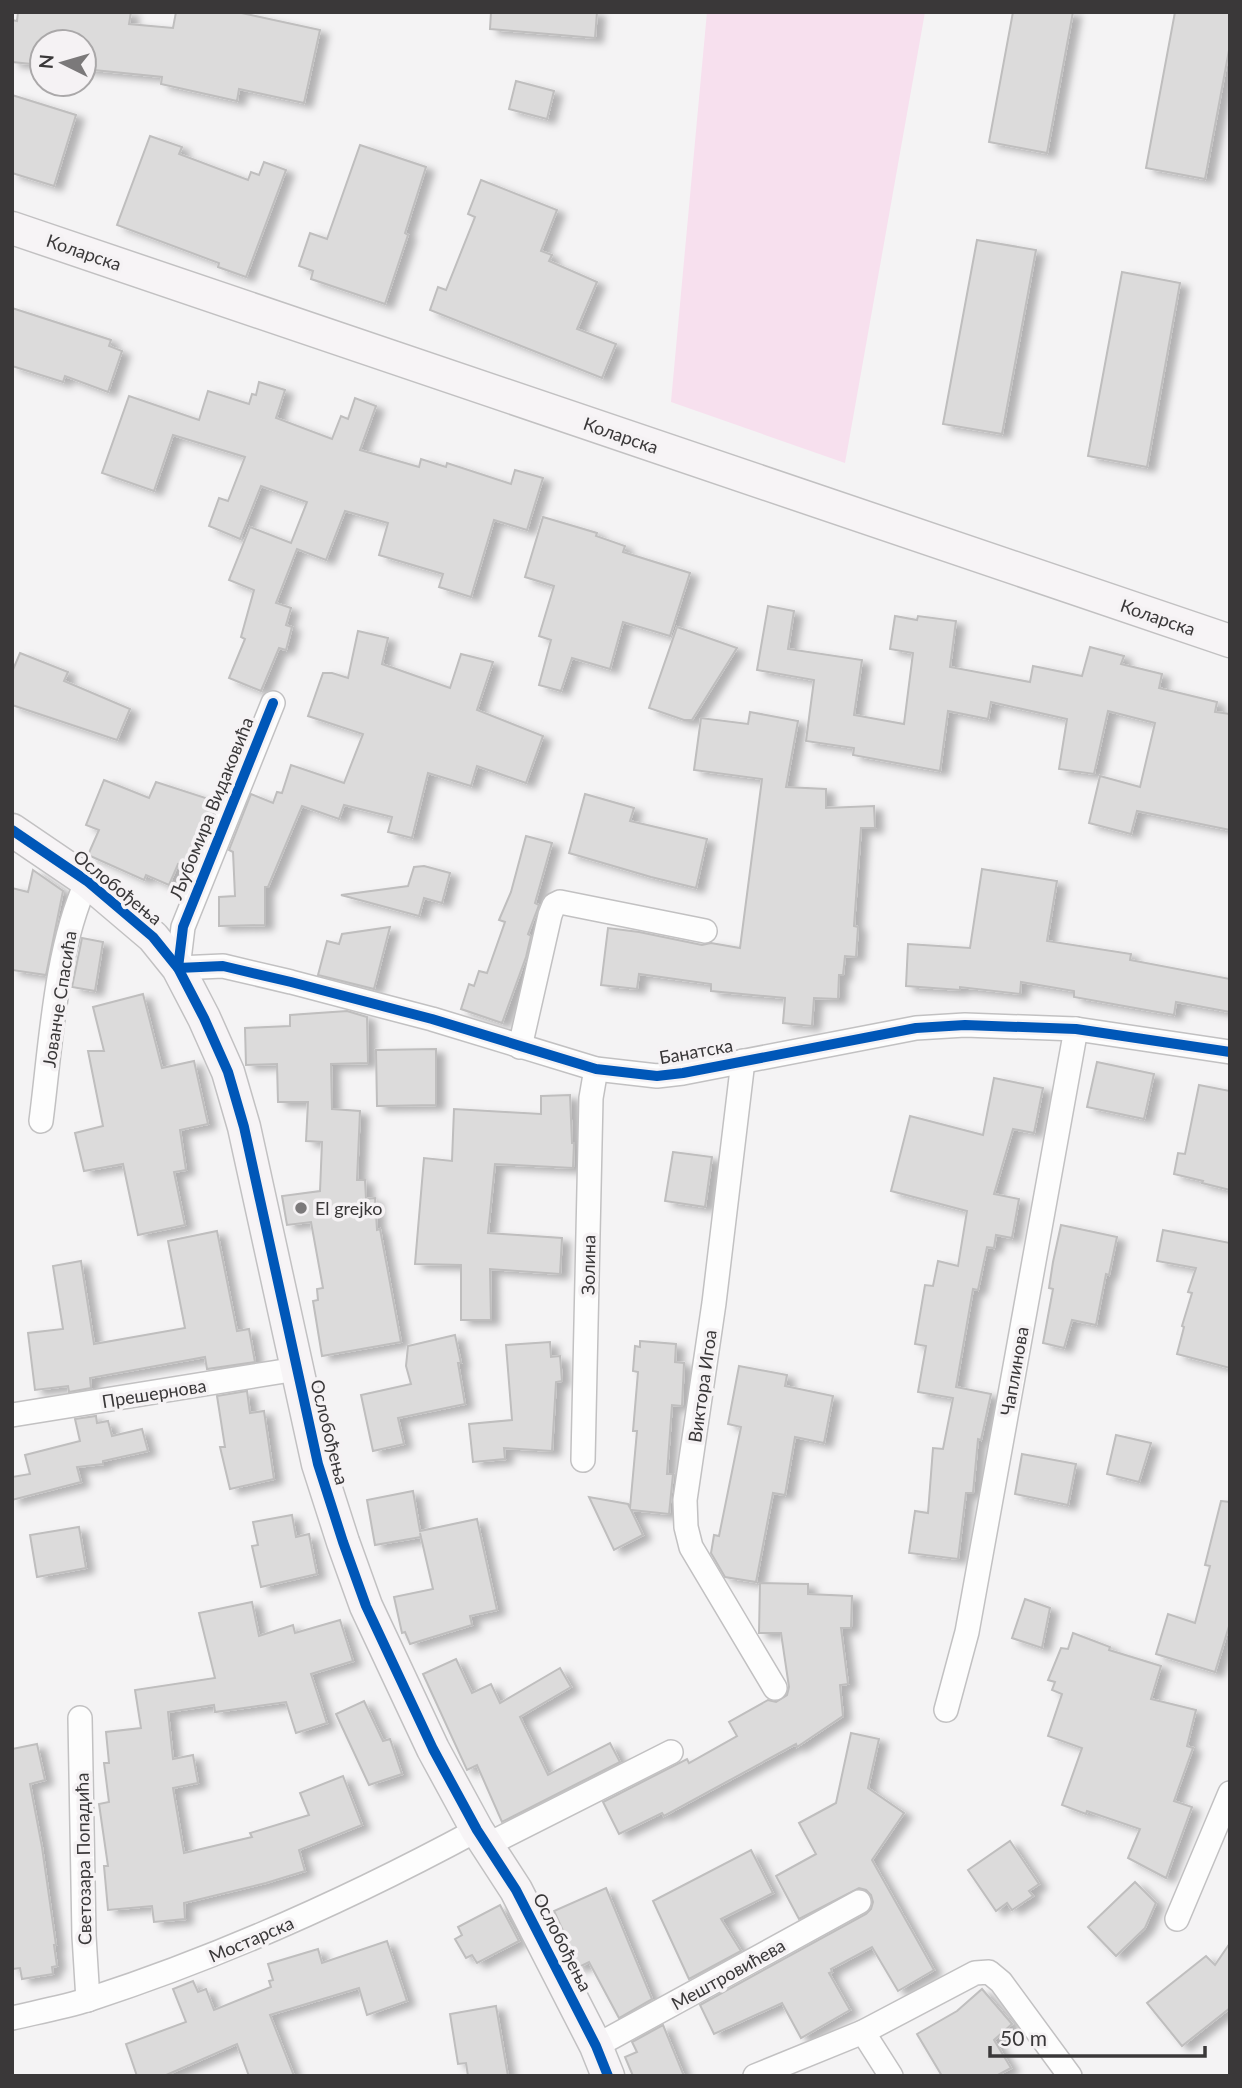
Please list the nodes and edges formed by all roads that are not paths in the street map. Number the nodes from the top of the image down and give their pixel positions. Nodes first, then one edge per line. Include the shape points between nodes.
1 (12, 228) edge
2 (1230, 641) edge
3 (273, 703) dead end
4 (12, 830) edge
5 (87, 881) junction
6 (705, 932) dead end
7 (178, 968) junction
8 (1076, 1030) junction
9 (520, 1047) junction
10 (1230, 1052) edge
11 (743, 1061) junction
12 (596, 1069) junction
13 (41, 1121) dead end
14 (297, 1370) junction
15 (12, 1415) edge
16 (583, 1460) dead end
17 (775, 1689) dead end
18 (946, 1710) dead end
19 (80, 1718) dead end
20 (671, 1752) dead end
21 (1230, 1793) edge
22 (482, 1837) junction
23 (859, 1902) dead end
24 (1177, 1919) dead end
25 (88, 2000) junction
26 (12, 2018) edge
27 (863, 2032) junction
28 (596, 2046) junction
29 (608, 2076) edge
30 (755, 2076) edge
31 (891, 2076) edge
32 (1070, 2076) edge

1 - 2 street, Коларска
3 - 7 street, Љубомира Видаковића via 183,927
4 - 5 street, Ослобођења
5 - 7 street, Ослобођења via 153,937
5 - 13 street, Јованче Спасића via 74,909 62,967
6 - 9 street via 560,902 554,905
7 - 9 street, Банатска via 223,965 432,1019
7 - 14 street, Ослобођења via 229,1072
8 - 10 street, Банатска
8 - 11 street, Банатска via 916,1028
8 - 18 street, Чаплинова via 967,1632
9 - 12 street, Банатска
11 - 12 street, Банатска via 657,1076
11 - 17 street, Виктора Игоа via 685,1500 686,1527 691,1547
12 - 16 street, Золина via 591,1098
14 - 15 street, Прешернова
14 - 22 street, Ослобођења via 318,1464 366,1606 433,1749
19 - 25 street, Светозара Попадића
20 - 22 street
21 - 24 street
22 - 25 street, Мостарска via 212,1955
22 - 28 street, Ослобођења via 516,1890
23 - 28 street, Мештровићева
25 - 26 street, Мостарска
27 - 30 street
27 - 31 street
27 - 32 street via 975,1973 989,1972
28 - 29 street, Ослобођења

